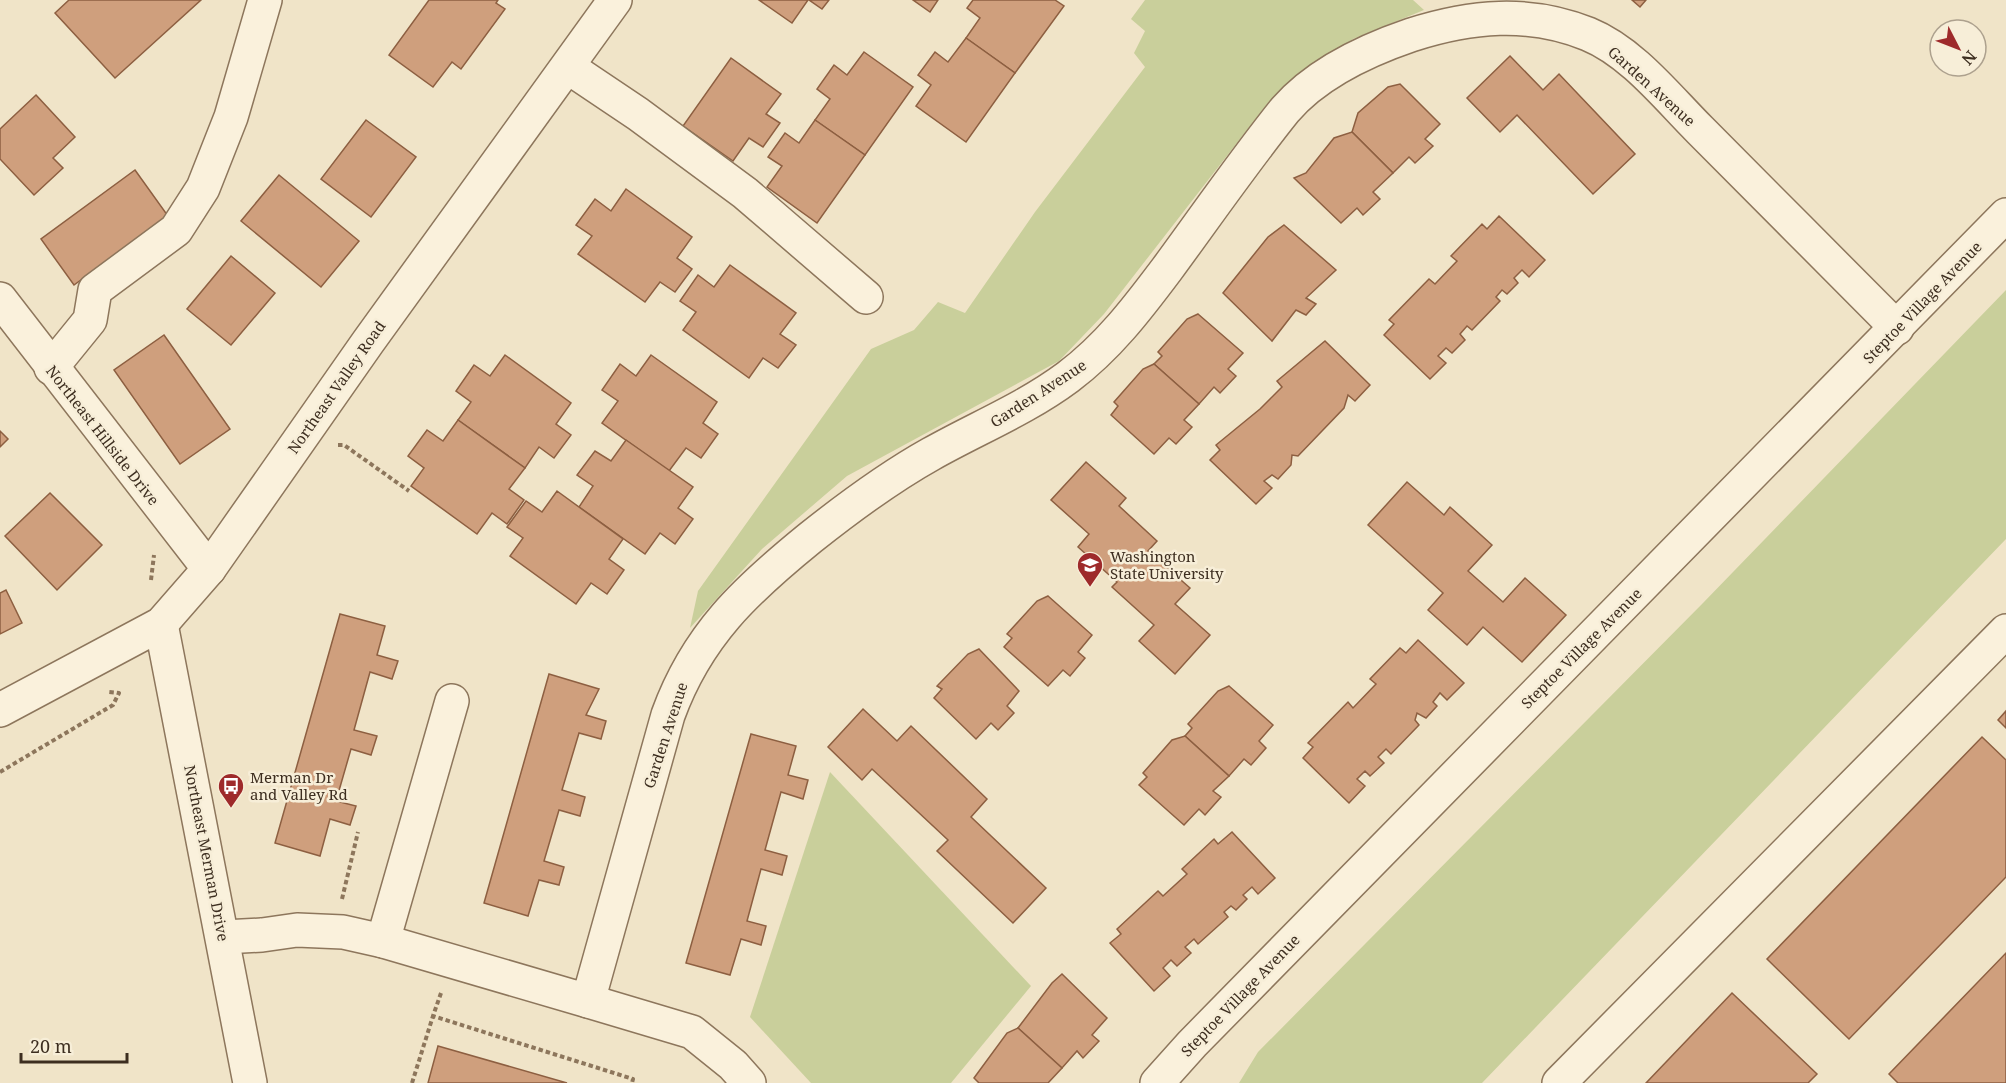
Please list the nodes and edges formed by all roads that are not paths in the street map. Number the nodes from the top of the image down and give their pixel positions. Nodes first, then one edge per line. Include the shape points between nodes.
1 (265, 0) edge
2 (615, 0) edge
3 (568, 67) junction
4 (2006, 215) edge
5 (866, 297) dead end
6 (0, 299) edge
7 (1897, 328) junction
8 (51, 368) junction
9 (208, 569) junction
10 (161, 624) junction
11 (2006, 631) edge
12 (452, 701) dead end
13 (0, 710) edge
14 (224, 937) junction
15 (383, 941) junction
16 (588, 1000) junction
17 (250, 1083) edge
18 (749, 1083) edge
19 (1157, 1083) edge
20 (1559, 1083) edge

1 - 8 street via 231,117 203,188 176,230 95,290 90,320
2 - 3 street, Northeast Valley Road
3 - 5 street via 745,193
3 - 9 street, Northeast Valley Road
4 - 7 street, Steptoe Village Avenue
6 - 8 street, Northeast Hillside Drive
7 - 16 street, Garden Avenue via 1659,90 1611,47 1590,35 1560,25 1501,16 1438,27 1374,49 1325,77 1288,106 1102,350 1003,419 935,452 869,492 734,605 680,682
7 - 19 street, Steptoe Village Avenue
8 - 9 street, Northeast Hillside Drive
9 - 10 street, Northeast Valley Road
10 - 13 street, Northeast Valley Road
10 - 14 street, Northeast Merman Drive
11 - 20 street
12 - 15 street
14 - 15 street via 297,930 343,932
14 - 17 street, Northeast Merman Drive
15 - 16 street
16 - 18 street via 692,1032

